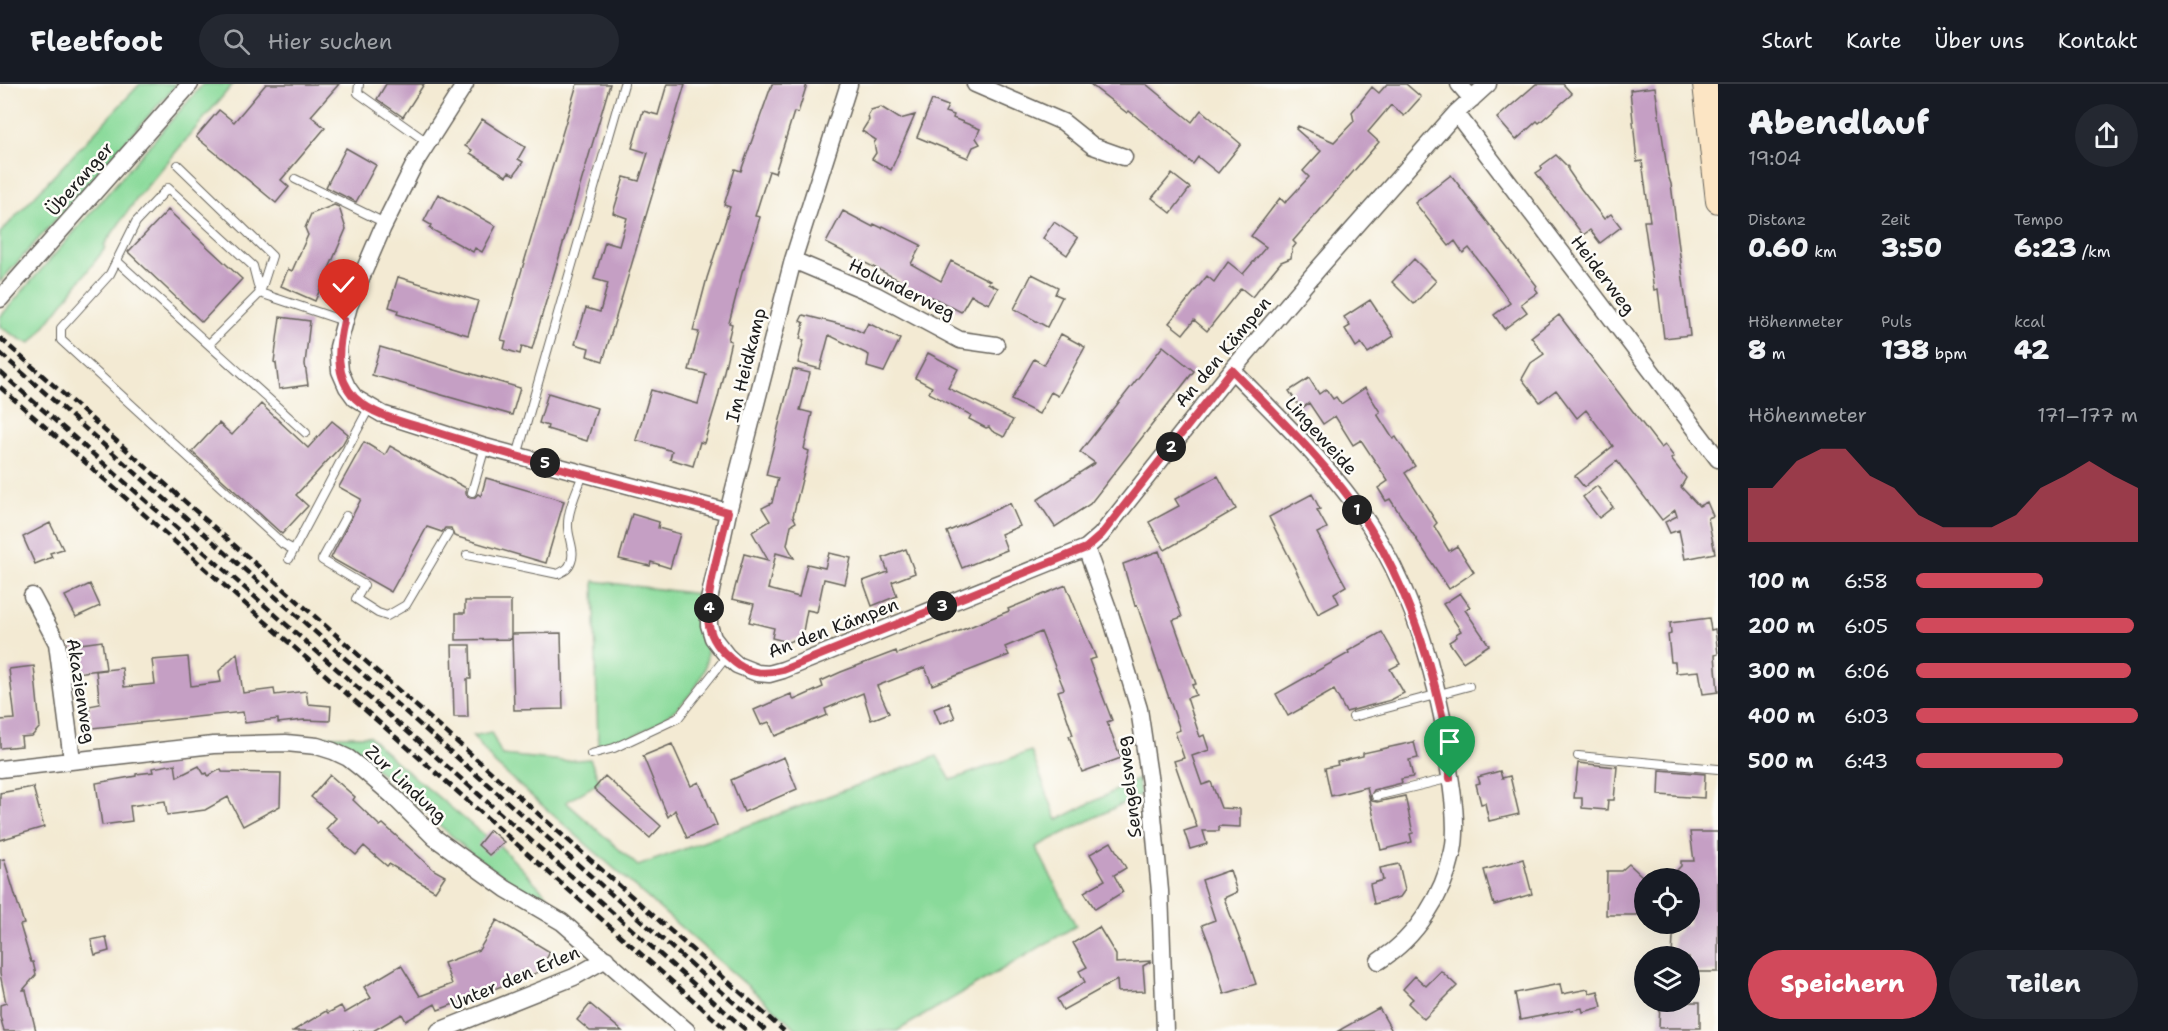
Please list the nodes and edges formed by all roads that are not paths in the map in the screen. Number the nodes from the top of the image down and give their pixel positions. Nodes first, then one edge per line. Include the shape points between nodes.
1 (190, 84) edge
2 (358, 84) edge
3 (465, 84) edge
4 (624, 84) edge
5 (849, 84) edge
6 (975, 84) edge
7 (1459, 84) edge
8 (1488, 84) edge
9 (1705, 84) edge
10 (1472, 99) junction
11 (1456, 113) junction
12 (1714, 127) edge
13 (427, 142) junction
14 (1124, 157) dead end
15 (178, 165) dead end
16 (296, 179) dead end
17 (1718, 201) edge
18 (385, 223) junction
19 (793, 260) junction
20 (118, 262) junction
21 (260, 294) junction
22 (0, 299) edge
23 (344, 321) junction
24 (209, 344) junction
25 (996, 345) dead end
26 (1232, 370) junction
27 (369, 408) junction
28 (306, 433) dead end
29 (485, 447) junction
30 (517, 456) junction
31 (1718, 459) edge
32 (583, 474) junction
33 (472, 492) dead end
34 (728, 512) junction
35 (346, 516) dead end
36 (448, 534) dead end
37 (1086, 548) junction
38 (294, 550) junction
39 (467, 555) dead end
40 (290, 559) dead end
41 (32, 596) dead end
42 (727, 656) junction
43 (1469, 686) dead end
44 (1437, 696) junction
45 (1353, 717) dead end
46 (591, 754) dead end
47 (1578, 756) dead end
48 (72, 760) junction
49 (0, 769) edge
50 (1718, 769) edge
51 (1450, 778) junction
52 (1376, 796) dead end
53 (606, 959) junction
54 (1379, 961) dead end
55 (439, 1031) edge
56 (687, 1031) edge
57 (1166, 1031) edge

1 - 22 street, Überanger
2 - 13 lane via 358,93
3 - 13 street
4 - 30 lane
5 - 19 street, Im Heidkamp
6 - 14 street via 1063,122 1093,146
7 - 10 street
8 - 10 street, An den Kämpen
9 - 12 main road
10 - 11 street, An den Kämpen
11 - 26 street, An den Kämpen
11 - 31 street, Heiderweg
12 - 17 main road
13 - 18 street
15 - 21 lane via 272,256
16 - 18 lane
18 - 23 street
19 - 25 street, Holunderweg via 876,295 960,340
19 - 34 street, Im Heidkamp
20 - 21 lane via 136,222 168,188 253,266
20 - 24 lane
20 - 38 lane via 61,328 61,340
21 - 23 lane
21 - 24 lane
23 - 27 street via 338,347 340,371 347,387
24 - 28 lane
26 - 37 street, An den Kämpen via 1101,535
26 - 44 street, Lingeweide via 1333,477 1370,526 1401,585
27 - 29 street
27 - 38 lane
29 - 30 street
29 - 33 lane
30 - 32 street
32 - 34 street
32 - 39 lane via 568,521 573,556 566,571 558,574
34 - 42 street, Im Heidkamp via 709,600 713,638
35 - 36 lane via 322,560 364,585 356,599 387,616 406,605
37 - 42 street, An den Kämpen via 783,670 757,673
37 - 57 street, Sengelsweg via 1139,709 1160,891
38 - 40 lane
41 - 48 street, Akazienweg via 57,643
42 - 46 lane via 678,718 614,748
43 - 44 lane
44 - 45 lane
44 - 51 street, Lingeweide
47 - 50 lane
48 - 49 street, Zur Lindung
48 - 53 street, Zur Lindung via 213,745 286,743 333,751 362,769 435,838 506,889 562,922
51 - 52 lane
51 - 54 street, Lingeweide via 1453,849 1447,874 1407,940
53 - 55 street, Unter den Erlen via 574,977
53 - 56 street, Zur Lindung

